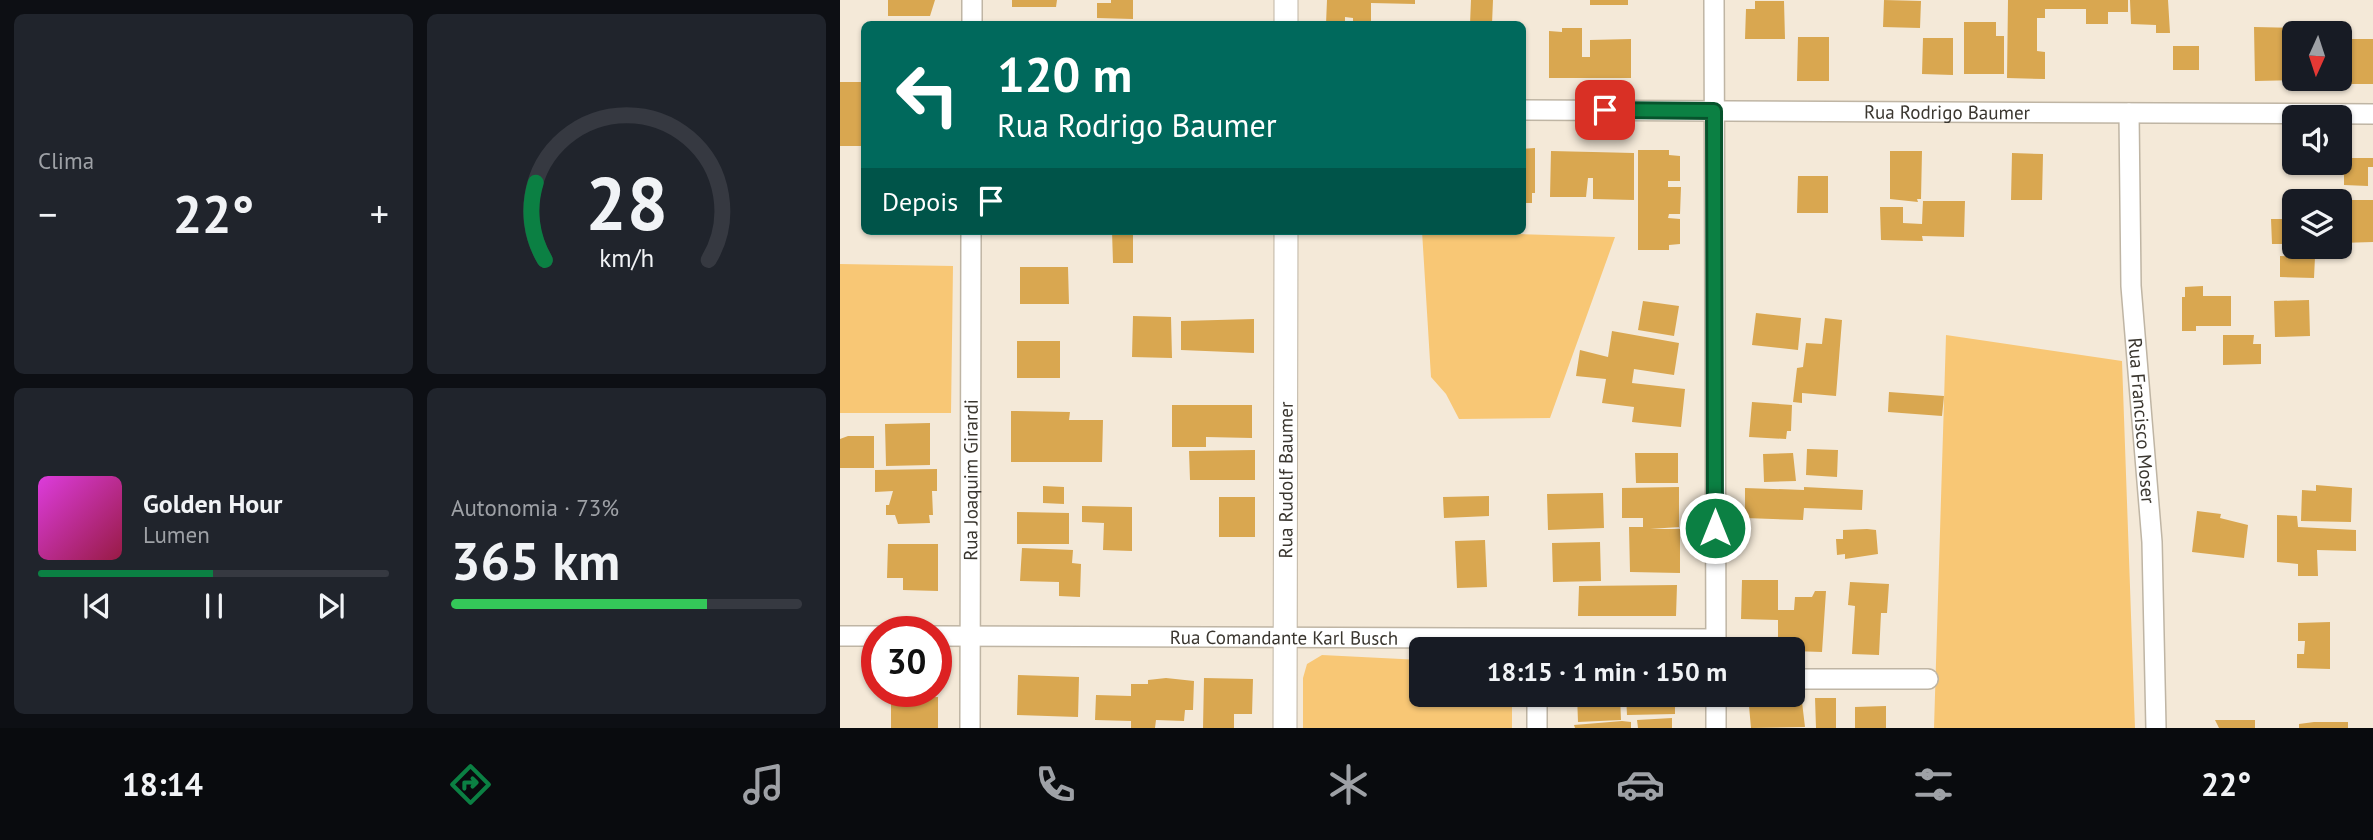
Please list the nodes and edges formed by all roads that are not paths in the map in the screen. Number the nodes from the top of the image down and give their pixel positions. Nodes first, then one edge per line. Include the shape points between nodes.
1 (972, 0) edge
2 (1286, 0) edge
3 (1714, 0) edge
4 (972, 21) edge
5 (1286, 21) edge
6 (1526, 110) edge
7 (1714, 111) junction
8 (2129, 113) junction
9 (2373, 114) edge
10 (971, 235) edge
11 (1286, 235) edge
12 (840, 636) edge
13 (861, 636) edge
14 (952, 636) edge
15 (970, 636) junction
16 (1285, 637) junction
17 (1716, 637) edge
18 (1409, 640) edge
19 (1805, 679) edge
20 (1928, 679) dead end
21 (1537, 707) edge
22 (1716, 707) edge
23 (970, 728) edge
24 (1285, 728) edge
25 (1537, 728) edge
26 (1716, 728) edge
27 (2156, 728) edge

1 - 4 street
2 - 5 street
3 - 7 street
6 - 7 street, Rua Rodrigo Baumer
7 - 8 street, Rua Rodrigo Baumer
7 - 17 street
8 - 9 street, Rua Rodrigo Baumer
8 - 27 street, Rua Francisco Moser via 2131,286 2152,542
10 - 15 street, Rua Joaquim Girardi
11 - 16 street, Rua Rudolf Baumer
12 - 13 street
14 - 15 street, Rua Comandante Karl Busch
15 - 16 street, Rua Comandante Karl Busch
15 - 23 street, Rua Joaquim Girardi
16 - 18 street, Rua Comandante Karl Busch
16 - 24 street, Rua Rudolf Baumer
19 - 20 street
21 - 25 street
22 - 26 street

